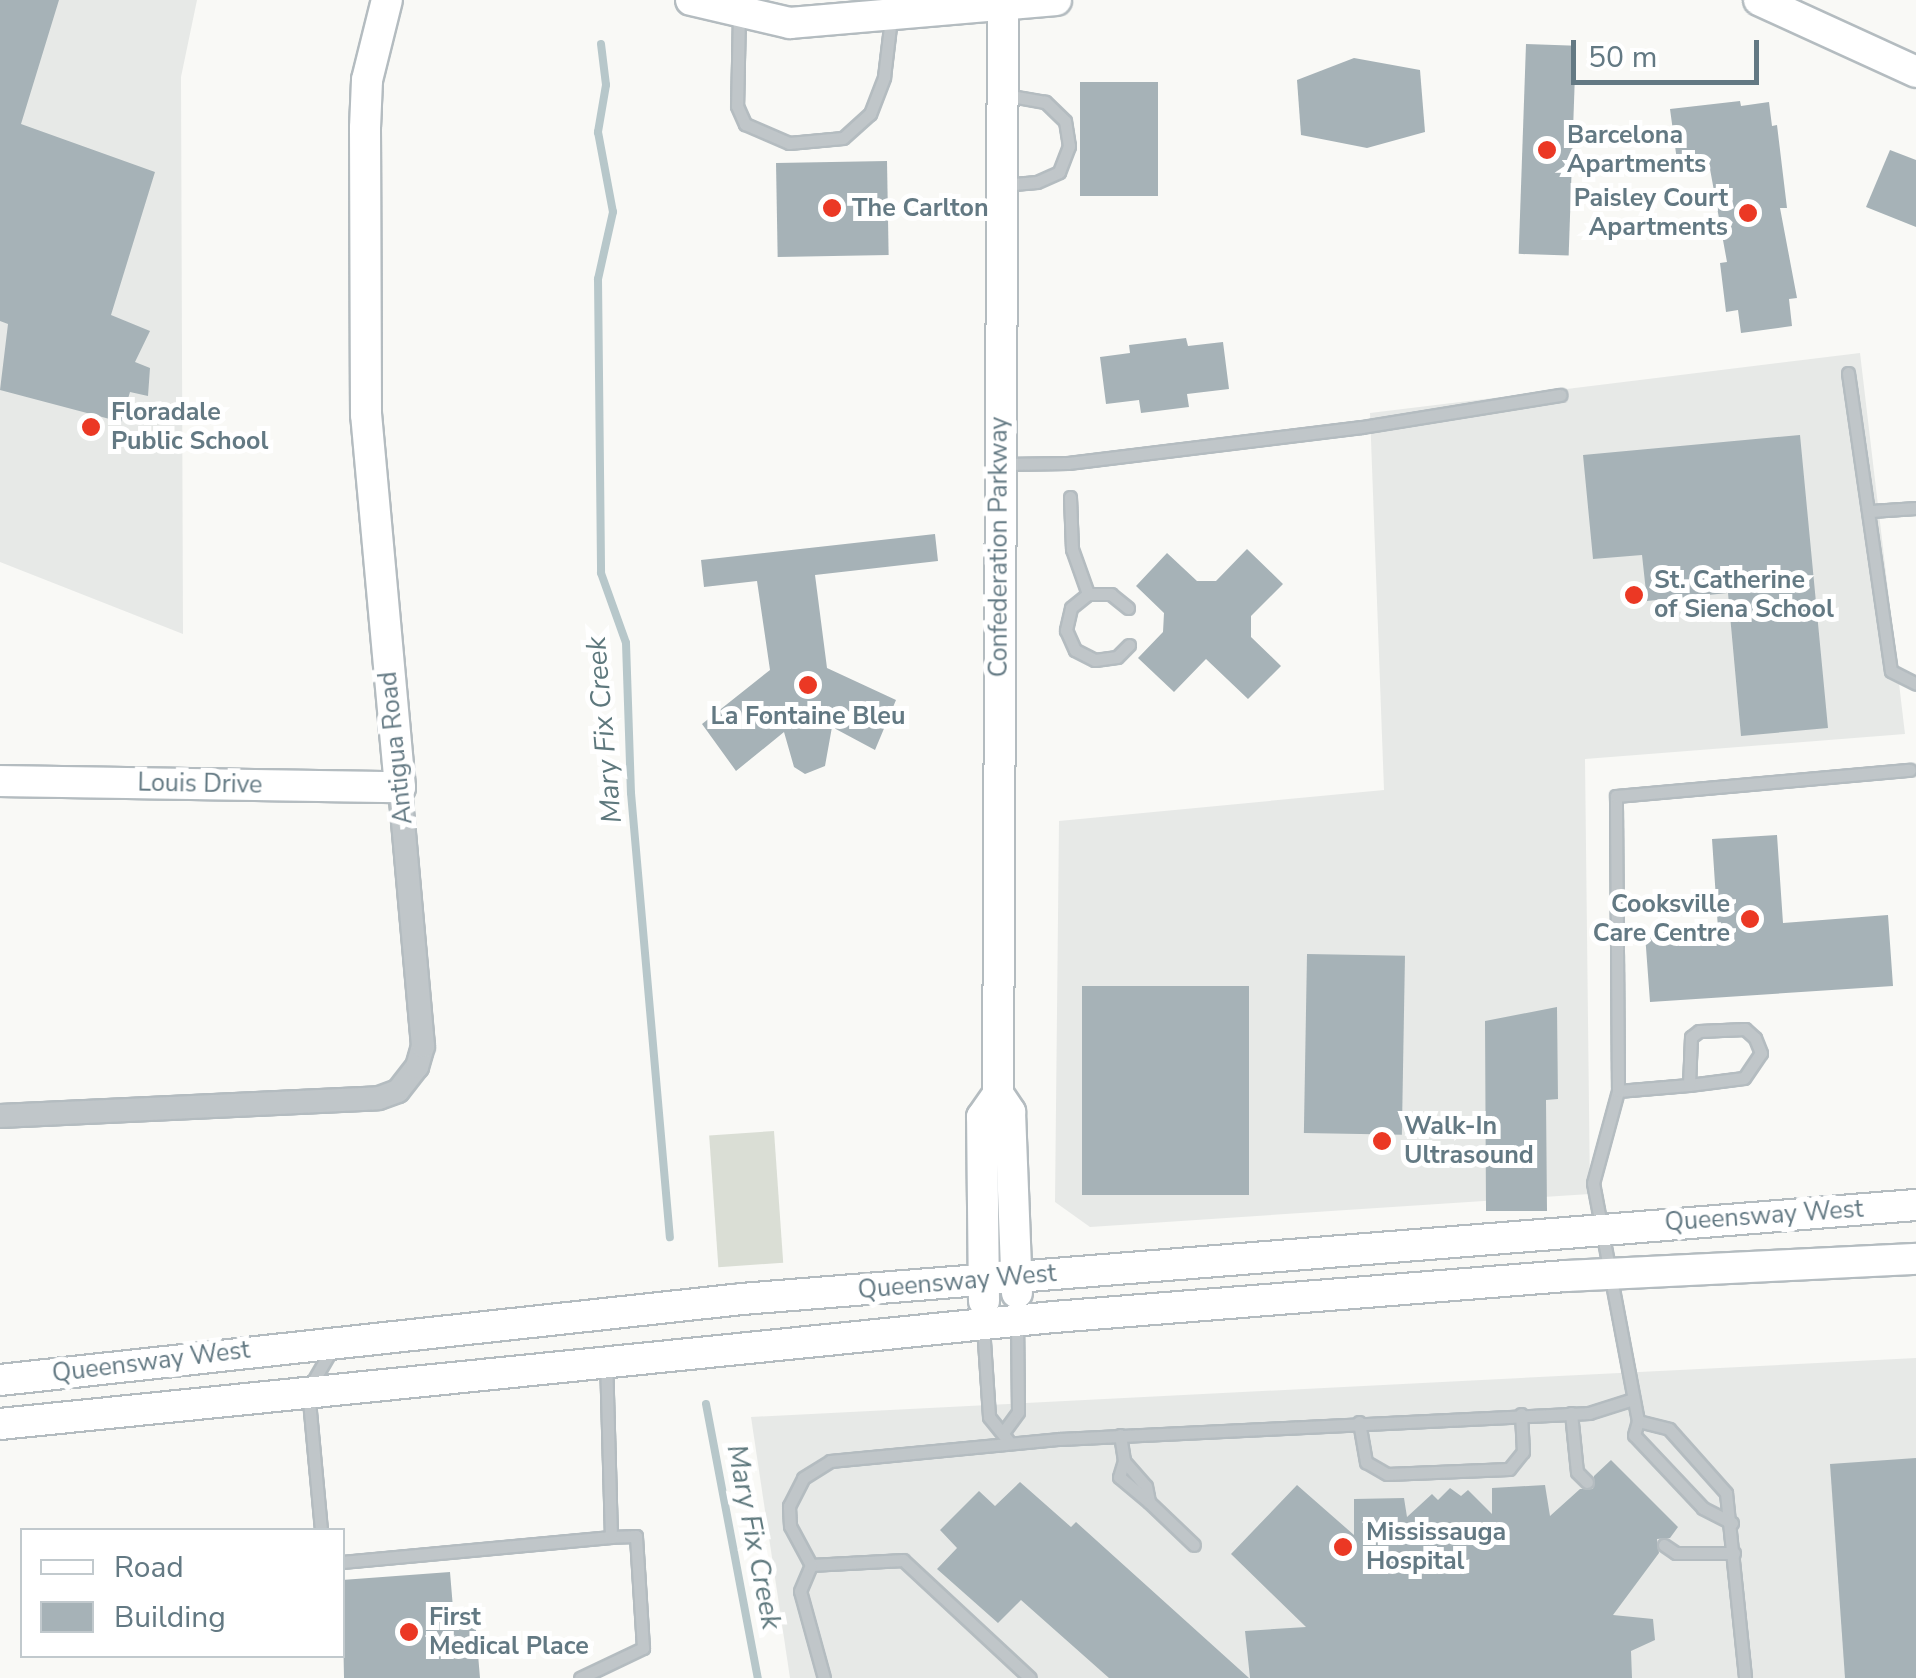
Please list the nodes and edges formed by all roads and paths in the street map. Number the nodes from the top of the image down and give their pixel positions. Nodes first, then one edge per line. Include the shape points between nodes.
1 (387, 0) edge
2 (691, 0) edge
3 (1056, 0) edge
4 (1759, 0) edge
5 (1003, 2) edge
6 (739, 14) junction
7 (891, 15) junction
8 (1916, 72) edge
9 (1001, 95) junction
10 (999, 185) junction
11 (1848, 373) dead end
12 (1560, 395) dead end
13 (1000, 464) junction
14 (1070, 497) dead end
15 (1916, 508) edge
16 (1871, 511) junction
17 (1088, 594) junction
18 (1128, 608) dead end
19 (1129, 645) dead end
20 (1916, 684) edge
21 (1910, 770) dead end
22 (0, 780) edge
23 (400, 787) junction
24 (1689, 1084) junction
25 (1618, 1091) junction
26 (998, 1094) junction
27 (0, 1116) edge
28 (1916, 1205) edge
29 (1605, 1227) junction
30 (1916, 1260) edge
31 (1612, 1274) junction
32 (1016, 1276) junction
33 (984, 1281) junction
34 (1017, 1320) junction
35 (983, 1324) junction
36 (337, 1340) junction
37 (606, 1358) junction
38 (0, 1380) edge
39 (308, 1390) junction
40 (1630, 1400) junction
41 (1571, 1413) junction
42 (1522, 1414) junction
43 (1638, 1421) junction
44 (1359, 1422) junction
45 (0, 1424) edge
46 (1005, 1430) junction
47 (1120, 1435) junction
48 (1010, 1443) junction
49 (1587, 1482) dead end
50 (1732, 1523) junction
51 (321, 1528) edge
52 (611, 1537) junction
53 (1194, 1545) dead end
54 (1664, 1545) dead end
55 (1734, 1552) junction
56 (345, 1562) edge
57 (812, 1565) junction
58 (580, 1678) edge
59 (824, 1678) edge
60 (1030, 1678) edge
61 (1745, 1678) edge

1 - 23 main road, Antigua Road via 370,63 365,128 366,415
2 - 6 main road
3 - 5 main road
4 - 8 main road
5 - 7 main road
5 - 9 main road, Confederation Parkway
6 - 7 main road via 790,24
6 - 7 lane via 736,106 744,124 788,143 843,138 870,114 884,77
9 - 10 main road, Confederation Parkway
9 - 10 lane via 1044,102 1065,121 1069,146 1059,172 1037,182
10 - 13 main road, Confederation Parkway
11 - 16 lane
12 - 13 lane via 1343,430 1068,463
13 - 26 main road, Confederation Parkway
14 - 17 lane via 1072,549
15 - 16 lane
16 - 20 lane via 1891,671
17 - 18 lane via 1111,594
17 - 19 lane via 1067,618 1075,650 1106,660
21 - 25 lane via 1616,796
22 - 23 main road, Louis Drive
23 - 27 street, Antigua Road via 424,1046 418,1067 398,1091 379,1098
24 - 24 lane via 1744,1078 1761,1053 1756,1038 1744,1029 1699,1031 1691,1037
24 - 25 lane
25 - 29 lane via 1593,1182
26 - 32 main road, Confederation Parkway via 1010,1112
26 - 33 main road, Confederation Parkway via 982,1117
28 - 29 main road, Queensway West
29 - 31 lane
29 - 32 main road, Queensway West
30 - 31 main road, Queensway West
31 - 34 main road, Queensway West
31 - 40 lane
32 - 33 main road, Queensway West
32 - 34 main road, Confederation Parkway
33 - 35 main road, Confederation Parkway
33 - 36 main road, Queensway West
34 - 35 main road, Queensway West
34 - 46 lane via 1018,1412
35 - 37 main road, Queensway West
35 - 46 lane via 989,1416
36 - 38 main road, Queensway West
36 - 39 lane
37 - 39 main road, Queensway West
37 - 52 lane
39 - 45 main road, Queensway West
39 - 51 lane
40 - 41 lane
40 - 43 lane
41 - 42 lane
41 - 49 lane via 1577,1472
42 - 44 lane
42 - 44 lane via 1523,1452 1509,1469 1387,1474 1366,1462
43 - 50 lane via 1634,1435 1703,1508
43 - 50 lane via 1669,1429 1726,1494
44 - 47 lane
46 - 48 lane
47 - 48 lane
47 - 53 lane via 1119,1477
48 - 57 lane via 814,1466 789,1506 790,1526
50 - 55 lane
52 - 56 lane
52 - 58 lane via 636,1536 643,1648
54 - 55 lane via 1676,1553
55 - 61 lane
57 - 59 lane via 800,1591
57 - 60 lane via 903,1560

